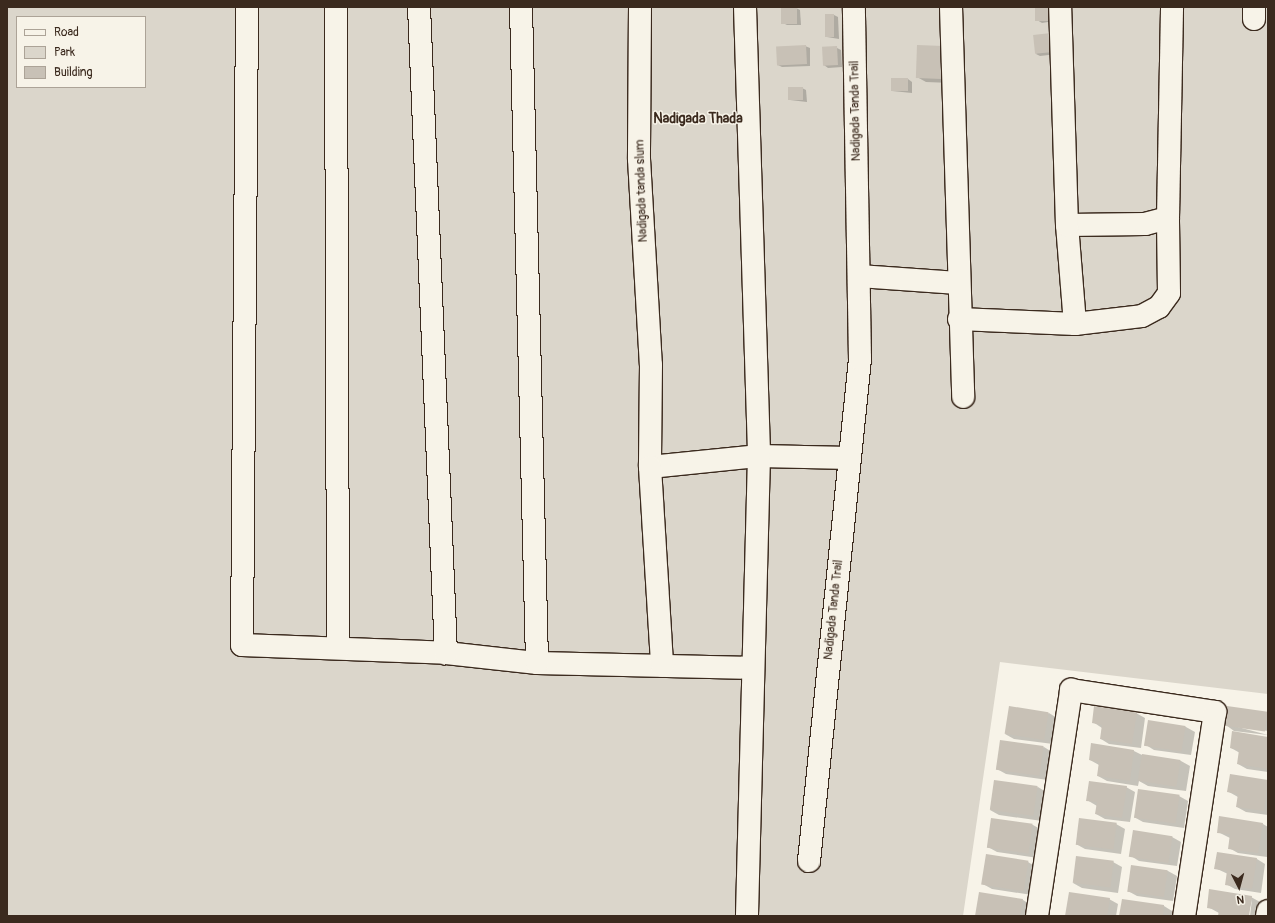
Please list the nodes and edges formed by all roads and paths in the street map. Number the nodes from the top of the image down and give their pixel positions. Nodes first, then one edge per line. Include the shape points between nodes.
1 (247, 7) edge
2 (336, 7) edge
3 (419, 7) edge
4 (521, 7) edge
5 (854, 7) edge
6 (951, 7) edge
7 (1060, 7) edge
8 (1172, 7) edge
9 (640, 12) edge
10 (745, 17) edge
11 (1168, 218) junction
12 (1067, 225) junction
13 (859, 276) junction
14 (958, 283) junction
15 (959, 319) junction
16 (1076, 324) junction
17 (963, 397) dead end
18 (759, 456) junction
19 (850, 458) junction
20 (650, 467) junction
21 (338, 648) junction
22 (446, 653) junction
23 (537, 663) junction
24 (662, 666) junction
25 (753, 668) junction
26 (809, 860) dead end
27 (1268, 911) edge
28 (747, 916) edge
29 (1037, 916) edge
30 (1184, 916) edge
31 (1267, 916) edge

1 - 21 street via 242,645
2 - 21 street
3 - 22 street
4 - 23 street
5 - 13 street, Nadigada Tanda Trail
6 - 14 street
7 - 12 street
8 - 11 street
9 - 20 street, Nadigada tanda slum via 639,159 651,365
10 - 18 street
11 - 12 street via 1145,224
11 - 16 street via 1169,293 1158,307 1142,316
12 - 16 street
13 - 14 street
13 - 19 street, Nadigada Tanda Trail via 860,359
14 - 15 street
15 - 16 street
15 - 17 street
18 - 19 street
18 - 20 street
18 - 25 street
19 - 26 street, Nadigada Tanda Trail
20 - 24 street, Nadigada tanda slum
21 - 22 street
22 - 23 street
23 - 24 street
24 - 25 street
25 - 28 street
27 - 31 street
29 - 30 street via 1071,690 1215,712

